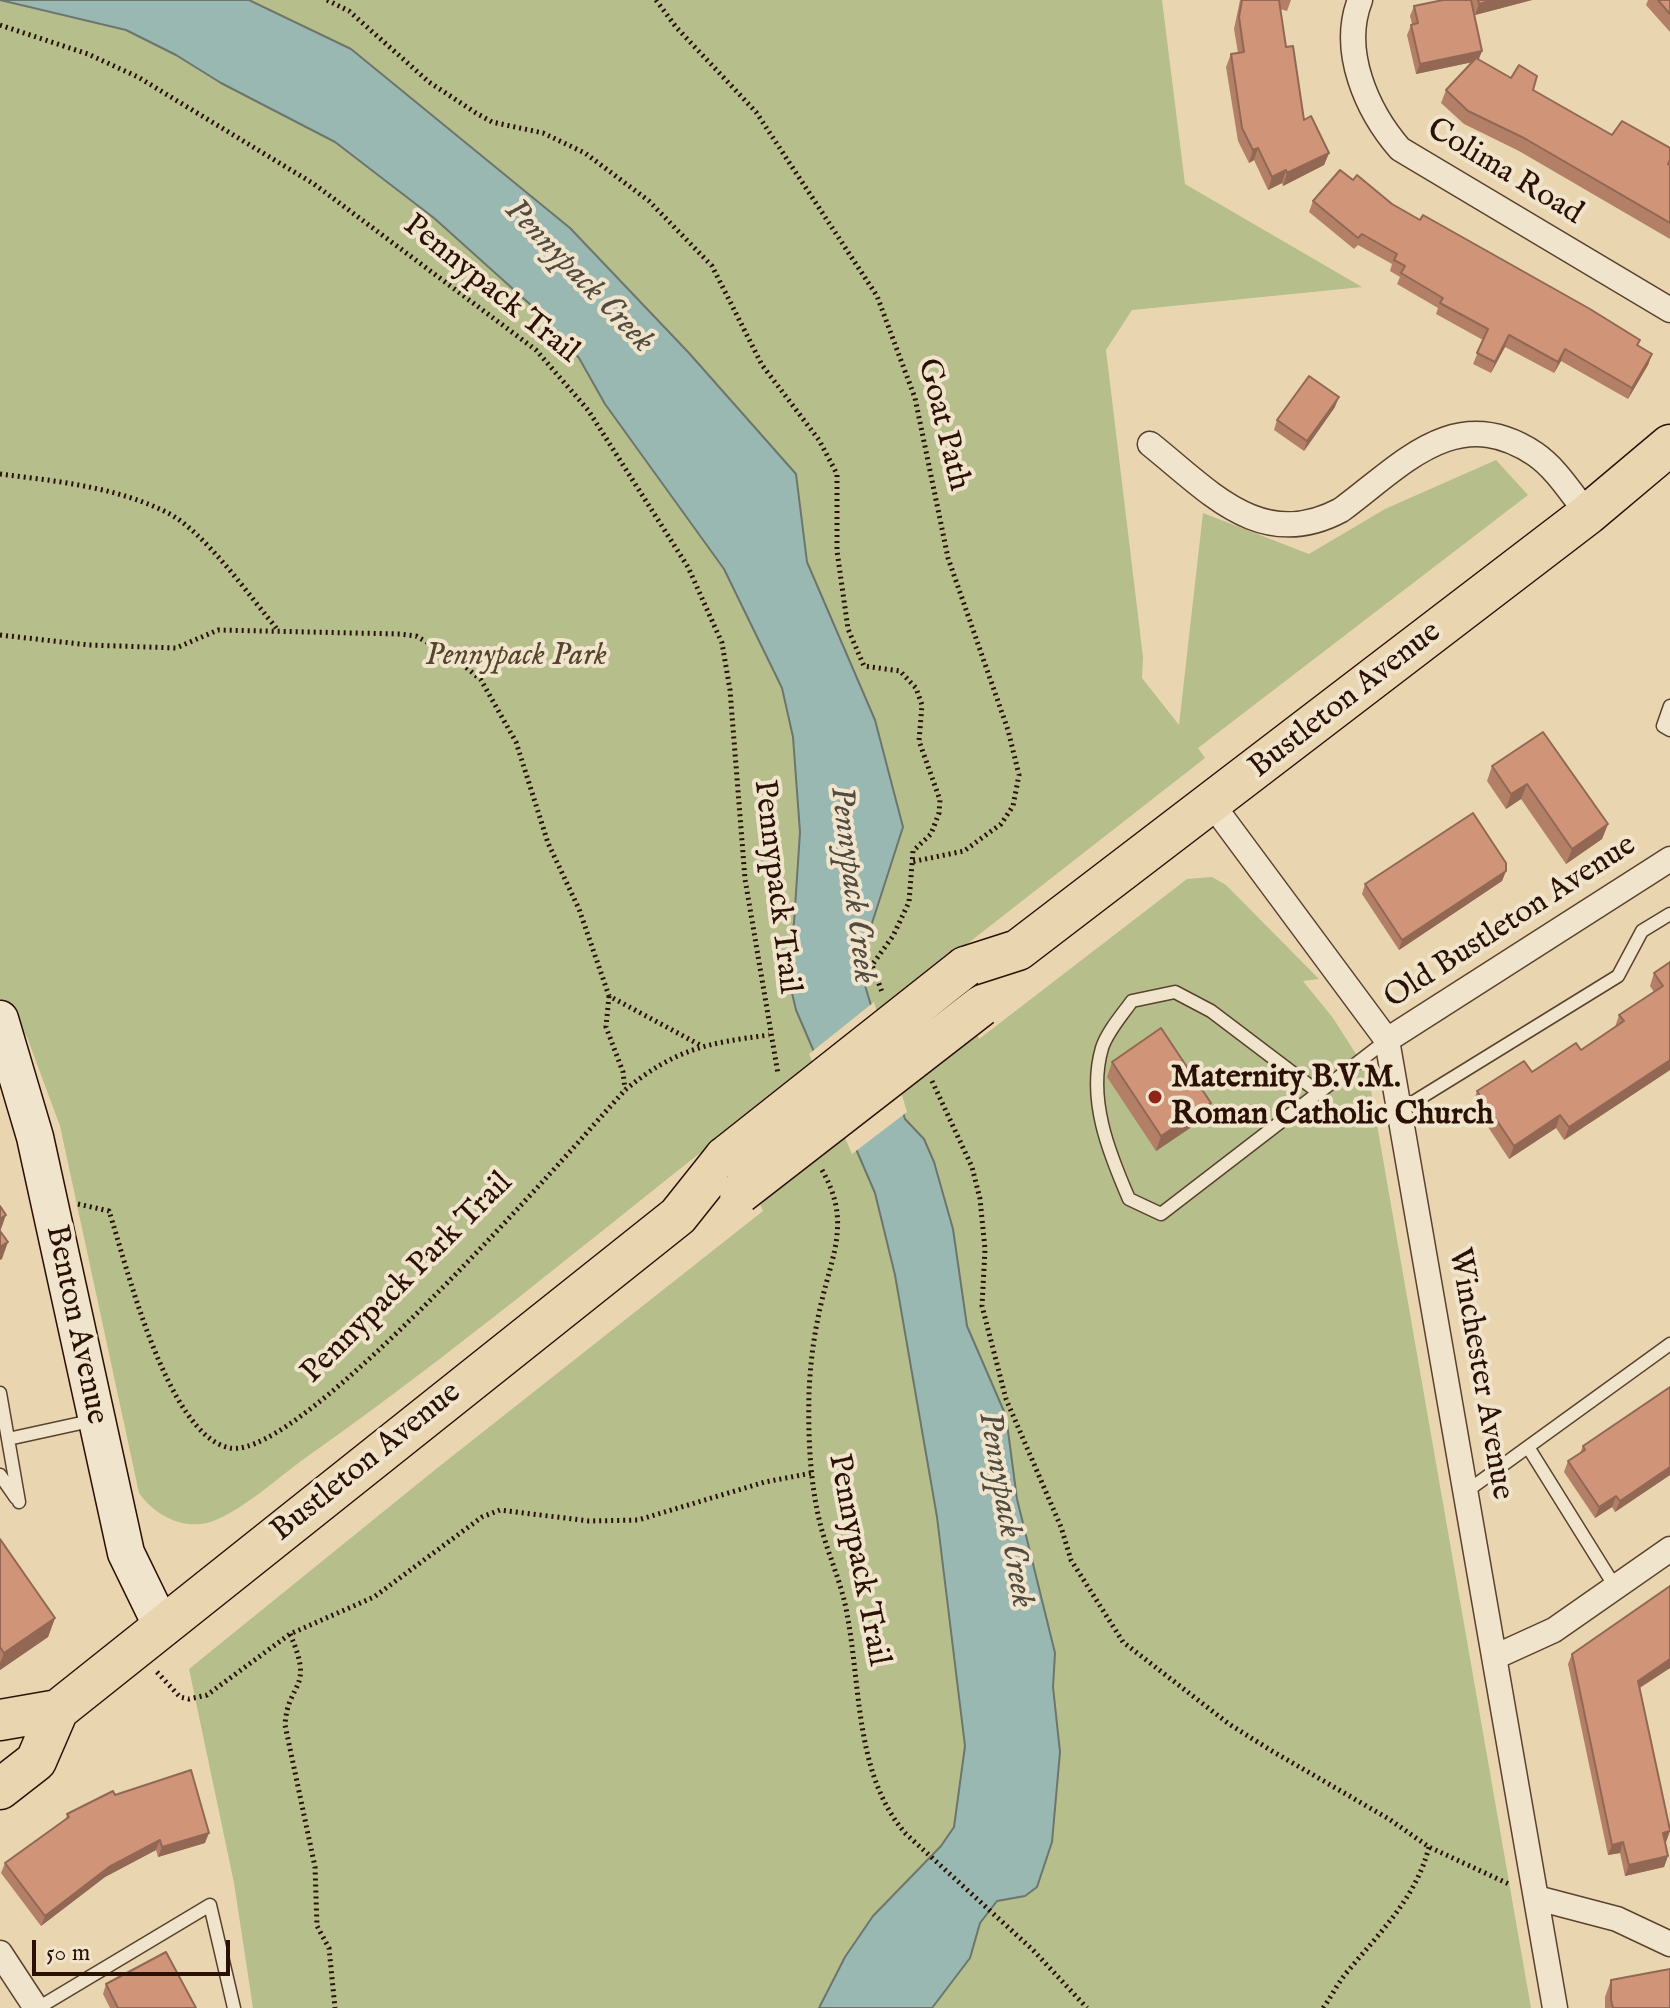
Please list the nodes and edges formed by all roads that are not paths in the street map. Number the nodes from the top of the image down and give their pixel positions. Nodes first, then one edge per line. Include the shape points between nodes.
1 (1360, 0) edge
2 (1670, 310) edge
3 (1150, 444) dead end
4 (1670, 445) edge
5 (1588, 514) junction
6 (1670, 706) edge
7 (1670, 730) edge
8 (1212, 804) junction
9 (1670, 859) edge
10 (1670, 914) edge
11 (1018, 950) junction
12 (0, 1019) edge
13 (1387, 1040) junction
14 (1318, 1092) junction
15 (1399, 1111) junction
16 (732, 1175) junction
17 (1670, 1344) edge
18 (0, 1393) edge
19 (96, 1420) junction
20 (8, 1439) junction
21 (1528, 1447) junction
22 (0, 1475) edge
23 (1467, 1491) junction
24 (1670, 1549) edge
25 (1614, 1585) junction
26 (150, 1636) junction
27 (1497, 1656) junction
28 (58, 1710) junction
29 (0, 1720) edge
30 (0, 1789) edge
31 (1537, 1898) junction
32 (1670, 1944) edge
33 (0, 1953) edge
34 (37, 2008) edge
35 (234, 2008) edge
36 (1555, 2008) edge

1 - 2 street, Colima Road via 1353,49 1379,125 1400,149
3 - 5 street via 1233,510 1294,526 1341,510 1447,436 1484,435 1536,455
4 - 5 main road, Bustleton Avenue
5 - 8 main road, Bustleton Avenue
6 - 7 lane via 1663,726
8 - 11 main road, Bustleton Avenue
8 - 13 street, Winchester Avenue
9 - 13 street, Old Bustleton Avenue
10 - 15 lane via 1642,931 1618,976
11 - 16 main road, Bustleton Avenue, bridge via 965,967
11 - 16 main road, Bustleton Avenue, bridge via 981,1006
12 - 19 street, Benton Avenue via 47,1197
13 - 14 lane
13 - 15 street, Winchester Avenue
14 - 14 lane via 1161,1214 1129,1199 1108,1150 1096,1083 1102,1046 1132,1001 1175,992 1211,1011
15 - 23 street, Winchester Avenue
16 - 26 main road, Bustleton Avenue
17 - 21 lane
18 - 20 lane
19 - 20 lane
19 - 26 street, Benton Avenue
20 - 22 lane via 19,1502
21 - 23 lane
21 - 25 lane
23 - 27 street, Winchester Avenue
24 - 25 street
25 - 27 street via 1554,1630
26 - 28 main road, Bustleton Avenue
27 - 31 street, Winchester Avenue
28 - 29 main road, Bustleton Avenue
28 - 30 main road, Bustleton Avenue via 36,1761
31 - 32 street via 1617,1919
31 - 36 street, Winchester Avenue
33 - 34 street
34 - 35 lane via 210,1905

